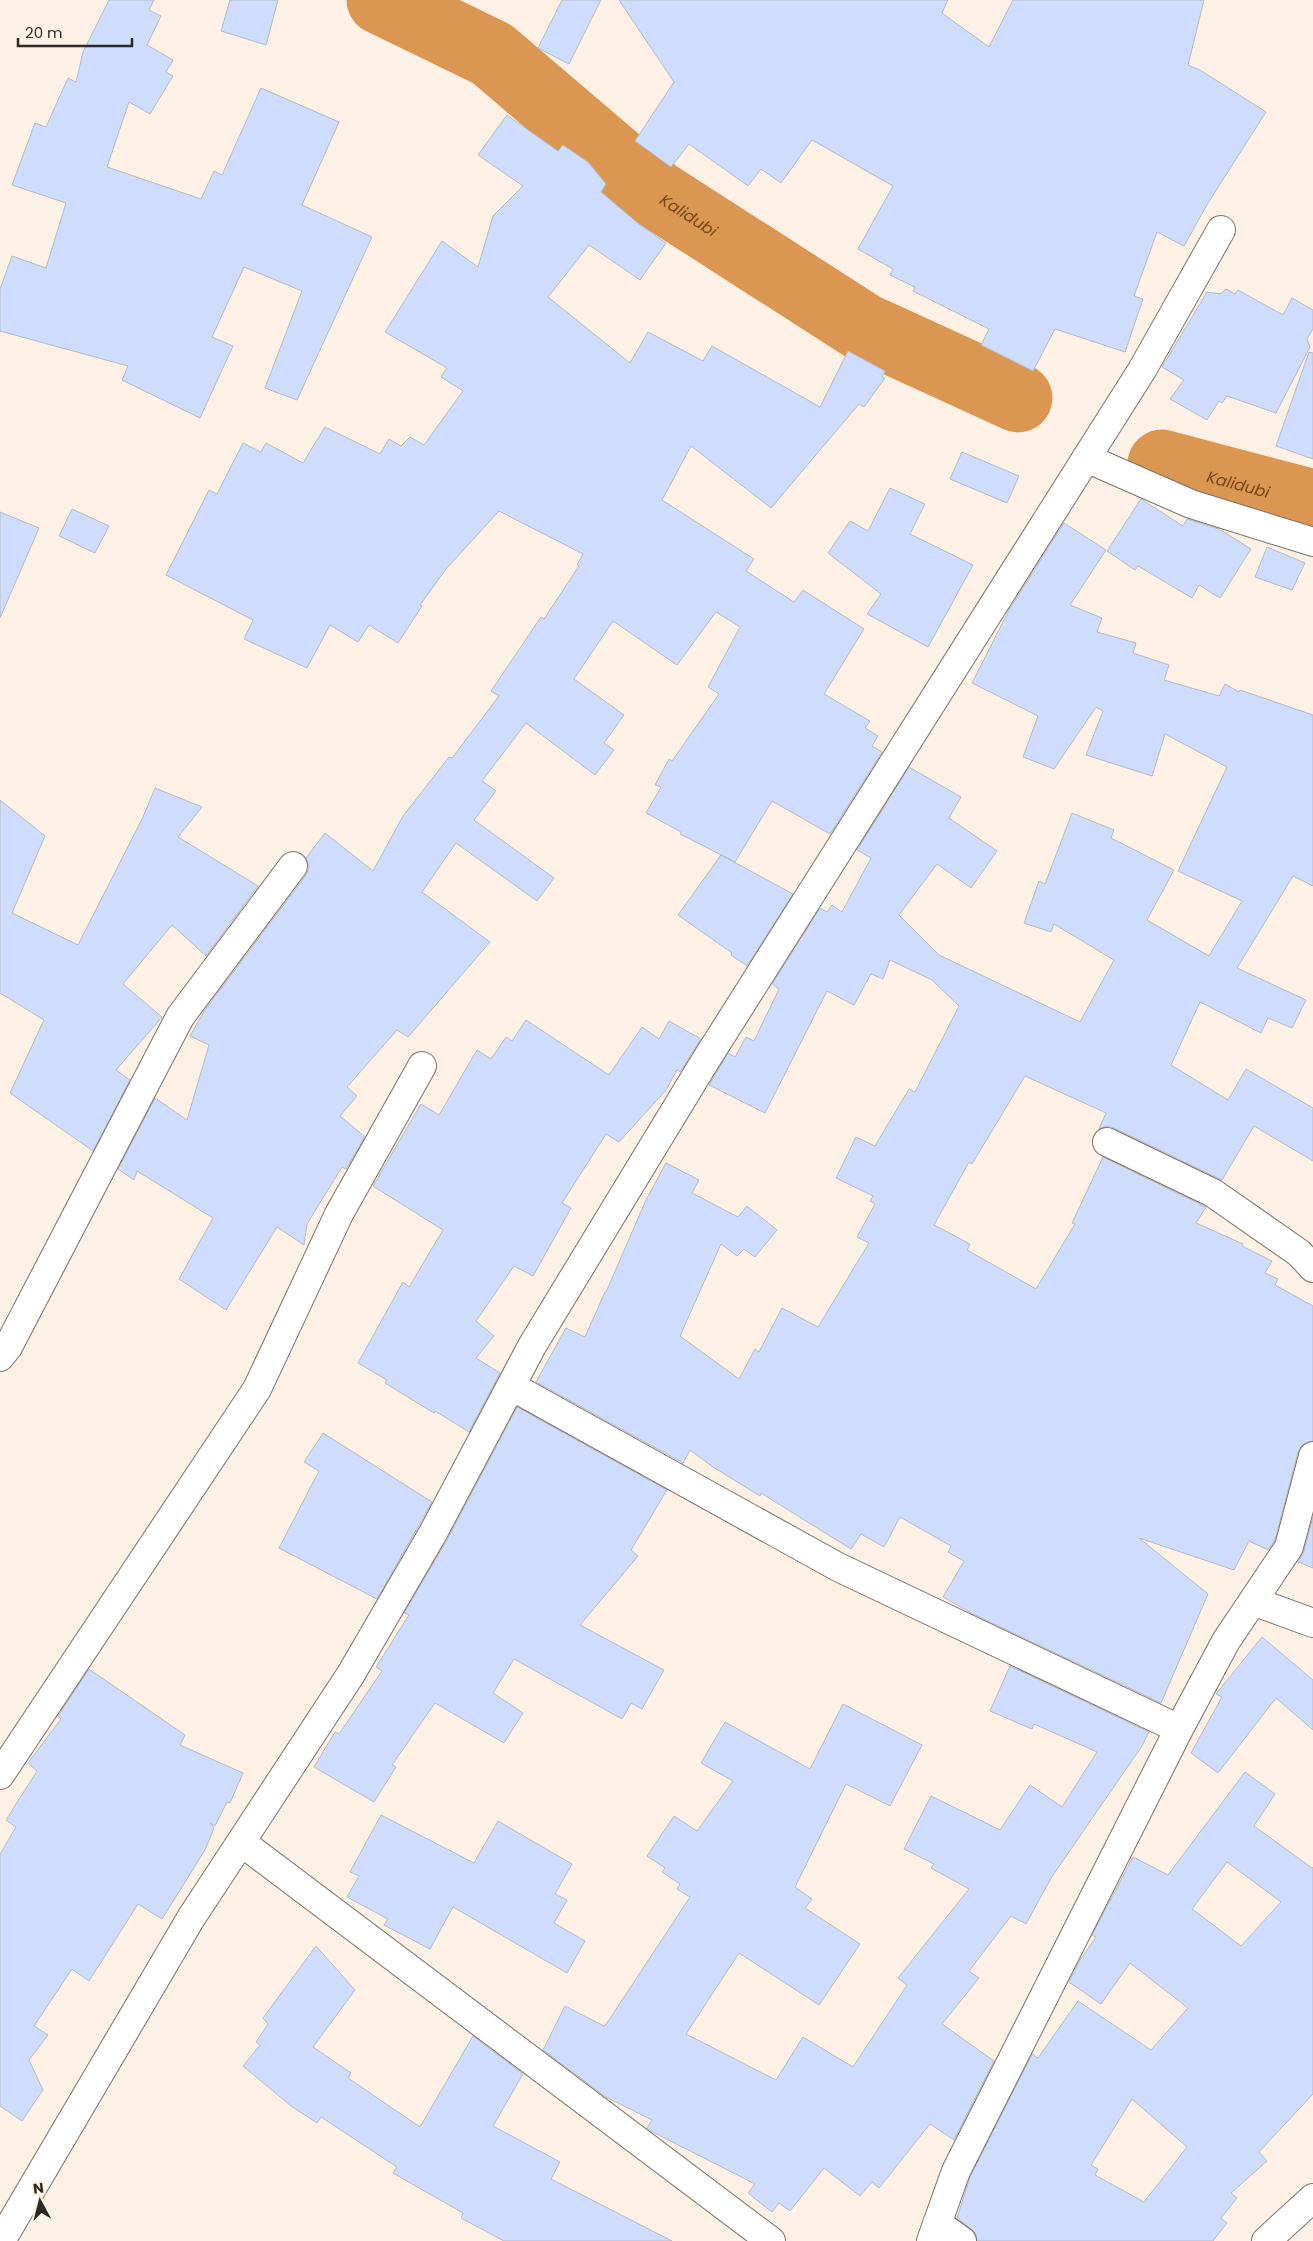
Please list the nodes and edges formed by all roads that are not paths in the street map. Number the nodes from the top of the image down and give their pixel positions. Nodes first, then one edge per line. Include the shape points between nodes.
1 (1221, 230) dead end
2 (1086, 458) junction
3 (1313, 542) edge
4 (293, 866) dead end
5 (422, 1066) dead end
6 (1107, 1142) dead end
7 (1313, 1268) edge
8 (0, 1358) edge
9 (511, 1386) junction
10 (1313, 1456) edge
11 (1253, 1601) junction
12 (1313, 1623) edge
13 (1179, 1729) junction
14 (0, 1776) edge
15 (241, 1842) junction
16 (1313, 2198) edge
17 (934, 2232) edge
18 (1, 2241) edge
19 (771, 2241) edge
20 (962, 2241) edge
21 (1266, 2241) edge

1 - 2 street via 1142,370
2 - 3 street via 1192,504
2 - 9 street via 704,1063
4 - 8 street via 180,1017
5 - 14 street via 338,1214 257,1389
6 - 7 street via 1213,1194 1299,1253
9 - 13 street via 838,1567
9 - 15 street via 433,1533 351,1674
10 - 11 street via 1289,1547
11 - 12 street
11 - 13 street via 1226,1641
13 - 17 street via 956,2171
15 - 18 street via 191,1918
15 - 19 street
16 - 21 street
17 - 20 street

